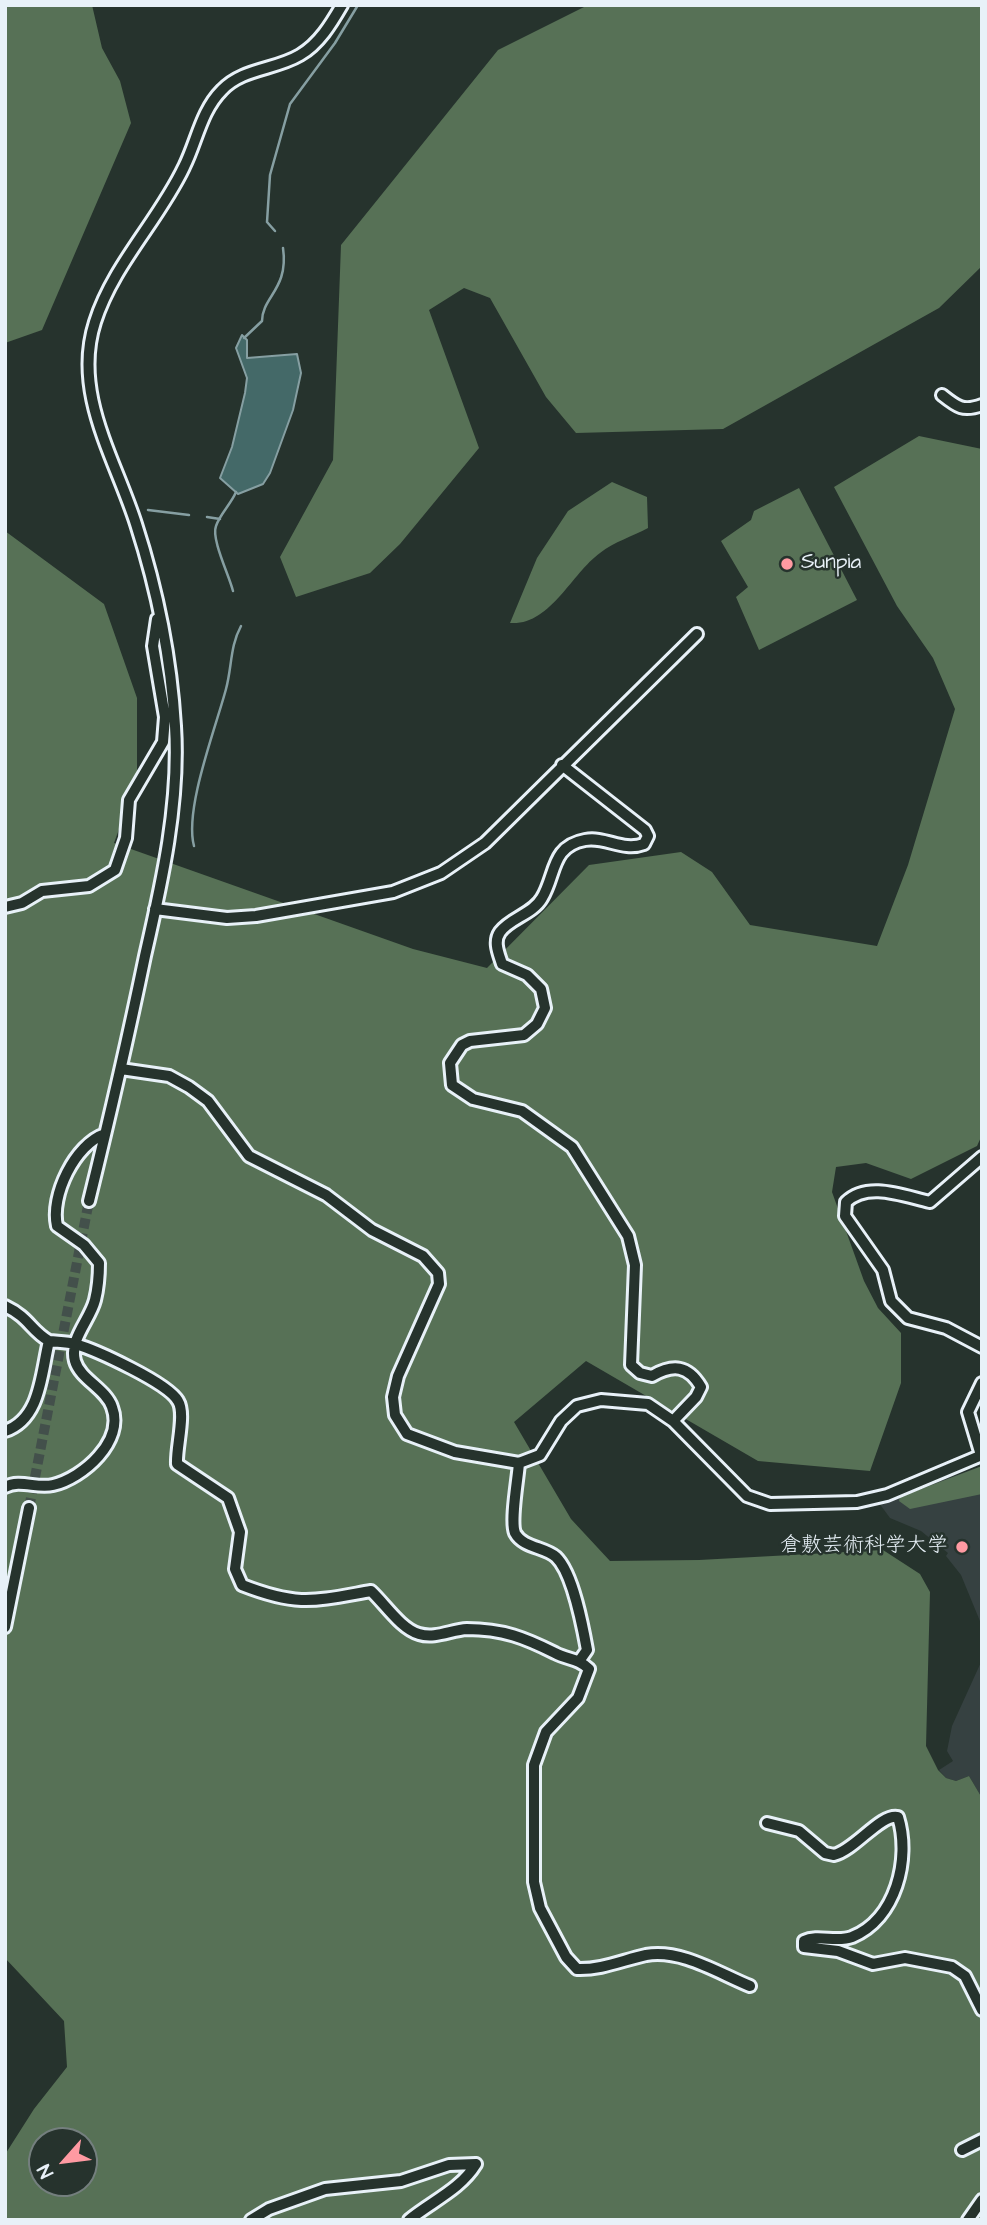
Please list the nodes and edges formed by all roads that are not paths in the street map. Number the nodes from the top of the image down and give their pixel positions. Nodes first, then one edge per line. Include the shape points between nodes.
1 (342, 5) edge
2 (942, 395) dead end
3 (982, 405) edge
4 (159, 611) junction
5 (697, 634) dead end
6 (562, 765) junction
7 (5, 907) edge
8 (156, 909) junction
9 (121, 1069) junction
10 (105, 1134) junction
11 (982, 1157) edge
12 (89, 1201) tunnel mouth
13 (5, 1306) edge
14 (48, 1341) junction
15 (75, 1344) junction
16 (982, 1347) edge
17 (982, 1383) edge
18 (673, 1420) junction
19 (5, 1431) edge
20 (981, 1455) edge
21 (519, 1463) junction
22 (5, 1487) edge
23 (29, 1508) tunnel mouth
24 (5, 1627) edge
25 (580, 1660) junction
26 (767, 1822) dead end
27 (750, 1986) dead end
28 (982, 2010) edge
29 (982, 2140) edge
30 (962, 2150) dead end
31 (982, 2200) edge
32 (251, 2220) edge
33 (409, 2220) edge
34 (968, 2220) edge

1 - 4 street via 330,26 299,56 250,72 223,88 184,167 96,318 86,364 93,408 136,524
2 - 3 street via 958,408
4 - 7 street via 152,646 165,717 163,742 129,800 126,838 114,870 89,887 42,891
4 - 8 street via 176,749
5 - 6 street
6 - 8 street via 485,843 417,884 256,916 227,918
6 - 18 street via 648,836 644,844 632,848 587,840 557,856 543,897 500,932 496,944 502,964 527,975 541,989 545,1008 537,1024 524,1035 470,1041 454,1053 449,1072 452,1085 461,1093 522,1111 572,1147 628,1236 635,1265 631,1365 652,1376 677,1367 694,1376 701,1387
8 - 9 street
9 - 10 street
9 - 21 street via 169,1076 189,1087 208,1101 249,1156 326,1195 372,1230 423,1256 438,1273 439,1284 398,1376 395,1415 407,1434 455,1452
10 - 12 street
10 - 15 street via 93,1138 64,1177 54,1213 57,1226 84,1245 99,1263 95,1302
11 - 16 street via 930,1202 866,1190 846,1202 845,1216 883,1270 891,1301 908,1318 946,1328
13 - 14 street via 27,1319
14 - 15 street
14 - 19 street via 35,1404 17,1427
15 - 22 street via 75,1362 112,1406 115,1425 108,1444 94,1460 60,1483
15 - 25 street via 163,1385 179,1402 182,1418 177,1464 228,1498 240,1532 235,1569 242,1585 299,1602 371,1591 417,1634 433,1637 467,1629 500,1632
17 - 20 street via 968,1412
18 - 20 street via 747,1496 770,1504 857,1502
18 - 21 street via 649,1404 601,1401 577,1406 561,1421 540,1455
21 - 25 street via 513,1530 519,1540 556,1556 564,1568 587,1650
23 - 24 street
25 - 27 street via 589,1669 578,1698 546,1732 534,1765 532,1853 540,1908 577,1969 594,1970 650,1955 675,1957
26 - 28 street via 799,1831 834,1855 858,1843 888,1817 898,1817 902,1831 898,1883 886,1911 853,1936 809,1938 803,1947 838,1951 873,1964 905,1958 952,1967 965,1976
29 - 30 street
31 - 34 street
32 - 33 street via 325,2189 401,2181 449,2165 476,2164 468,2178

